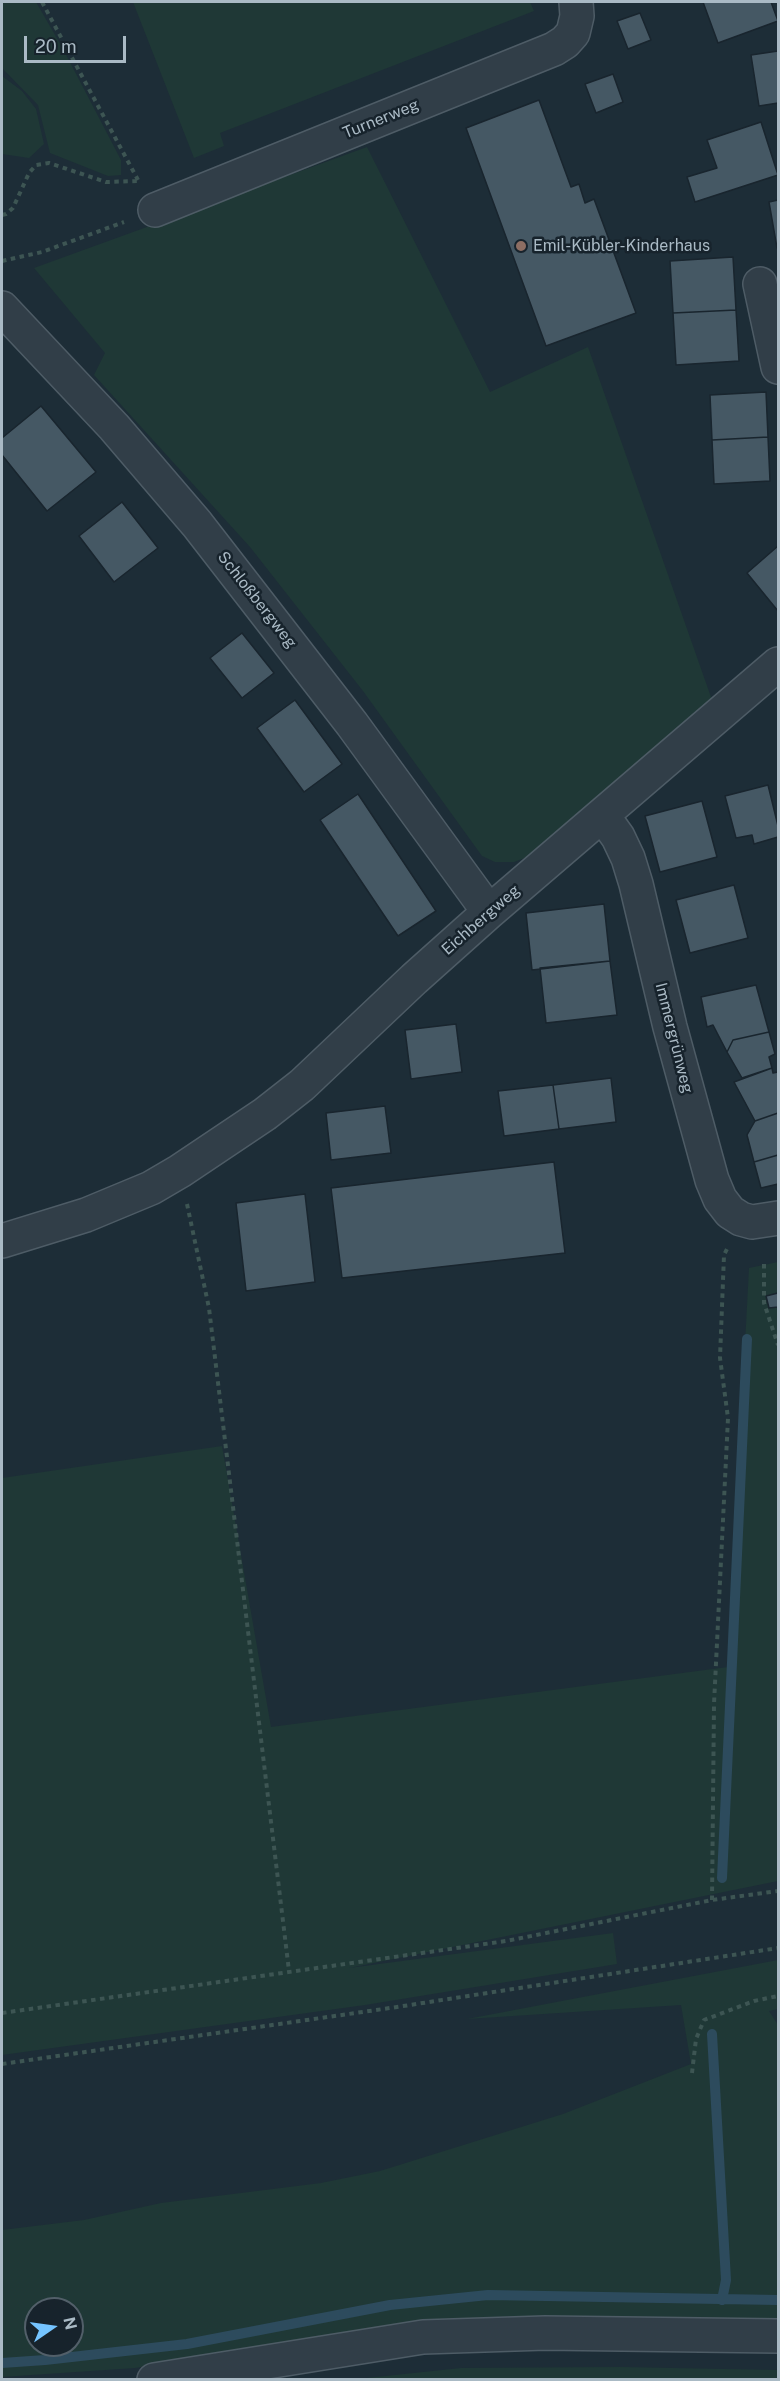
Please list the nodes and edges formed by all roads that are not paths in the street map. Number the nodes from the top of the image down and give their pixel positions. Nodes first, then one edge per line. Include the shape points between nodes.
1 (575, 17) edge
2 (143, 215) road end
3 (760, 284) dead end
4 (2, 308) edge
5 (778, 367) edge
6 (778, 664) edge
7 (603, 816) junction
8 (489, 912) junction
9 (778, 1218) edge
10 (2, 1241) edge
11 (778, 2336) edge
12 (154, 2379) edge

1 - 2 street, Turnerweg via 565,42 554,50
3 - 5 street
4 - 8 street, Schloßbergweg via 114,427 197,524 352,724
6 - 7 street, Eichbergweg
7 - 8 street, Eichbergweg
7 - 9 street, Immergrünweg via 618,837 636,884 670,1026 720,1199 741,1219 752,1222
8 - 10 street, Eichbergweg via 302,1085 265,1114 180,1171 119,1202
11 - 12 street via 455,2335 375,2343

